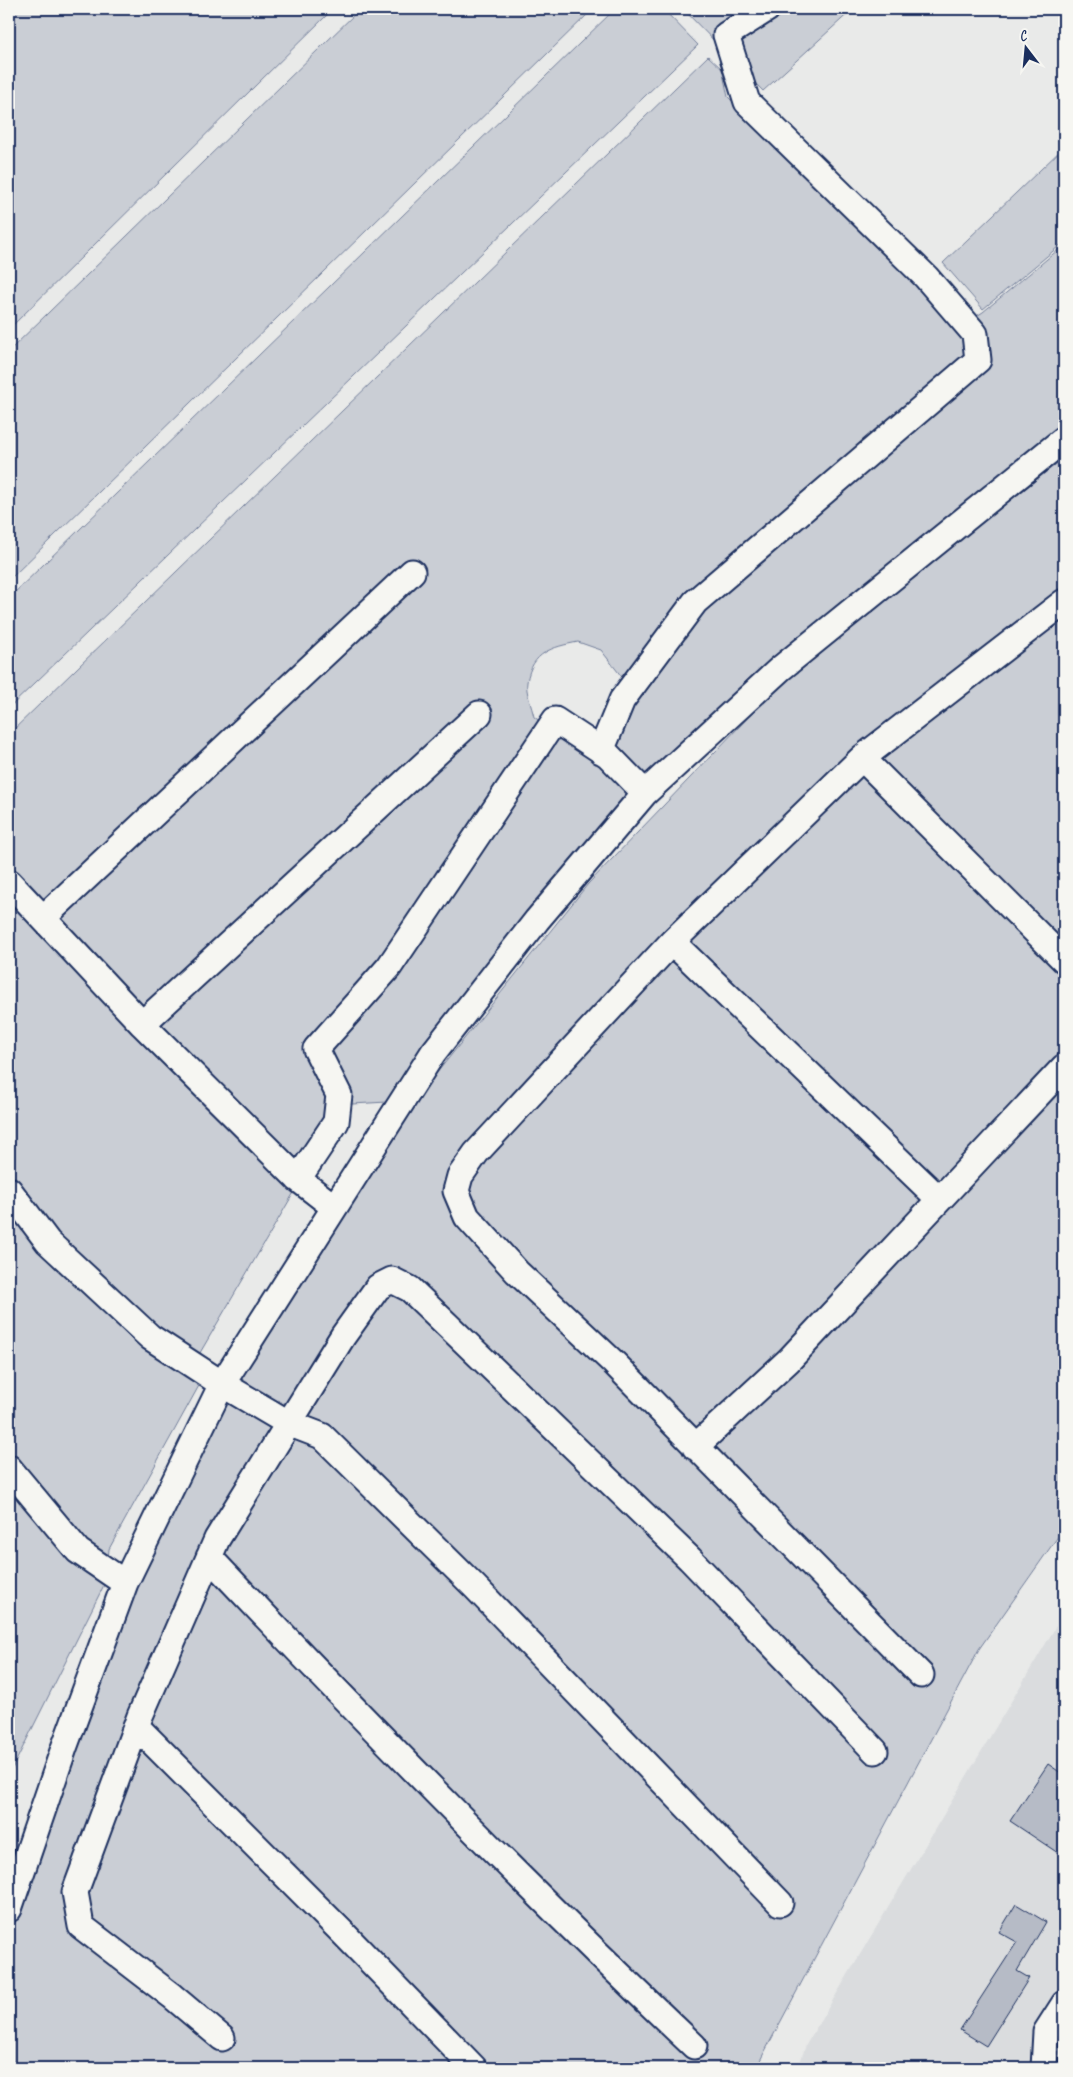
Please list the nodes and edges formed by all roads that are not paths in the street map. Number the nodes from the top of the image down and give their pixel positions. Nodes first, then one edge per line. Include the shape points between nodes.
1 (767, 9) edge
2 (1064, 439) edge
3 (412, 572) dead end
4 (1064, 602) edge
5 (479, 714) dead end
6 (601, 751) junction
7 (862, 758) junction
8 (645, 793) junction
9 (9, 882) edge
10 (43, 918) junction
11 (672, 942) junction
12 (1064, 960) edge
13 (142, 1024) junction
14 (1064, 1066) edge
15 (298, 1179) junction
16 (9, 1190) edge
17 (939, 1199) junction
18 (334, 1208) junction
19 (222, 1384) junction
20 (288, 1422) junction
21 (695, 1447) junction
22 (9, 1468) edge
23 (209, 1557) junction
24 (125, 1583) junction
25 (921, 1675) dead end
26 (136, 1726) junction
27 (875, 1751) dead end
28 (780, 1903) dead end
29 (9, 1909) edge
30 (1064, 2004) edge
31 (222, 2038) dead end
32 (694, 2046) dead end
33 (474, 2068) edge
34 (1044, 2068) edge

1 - 6 street via 726,35 747,102 926,277 975,334 978,360 695,602 622,700
2 - 8 street via 780,670
3 - 10 street
4 - 7 street
5 - 13 street
6 - 8 street
6 - 15 street via 555,720 389,967 316,1049 339,1094 336,1122
7 - 11 street
7 - 12 street
8 - 18 street via 537,920 433,1053
9 - 10 street
10 - 13 street
11 - 17 street
11 - 21 street via 476,1153 460,1176 456,1191 467,1217 517,1272
13 - 15 street
14 - 17 street
15 - 18 street
16 - 19 street via 48,1242 150,1337
17 - 21 street via 789,1360
18 - 19 street
19 - 20 street
19 - 24 street
20 - 23 street
20 - 27 street via 378,1287 392,1280 410,1289 690,1559
20 - 28 street via 322,1436 383,1494
21 - 25 street
22 - 24 street via 78,1551
23 - 26 street
23 - 32 street via 579,1938
24 - 29 street
26 - 31 street via 75,1892 81,1926
26 - 33 street
30 - 34 street via 1046,2032

